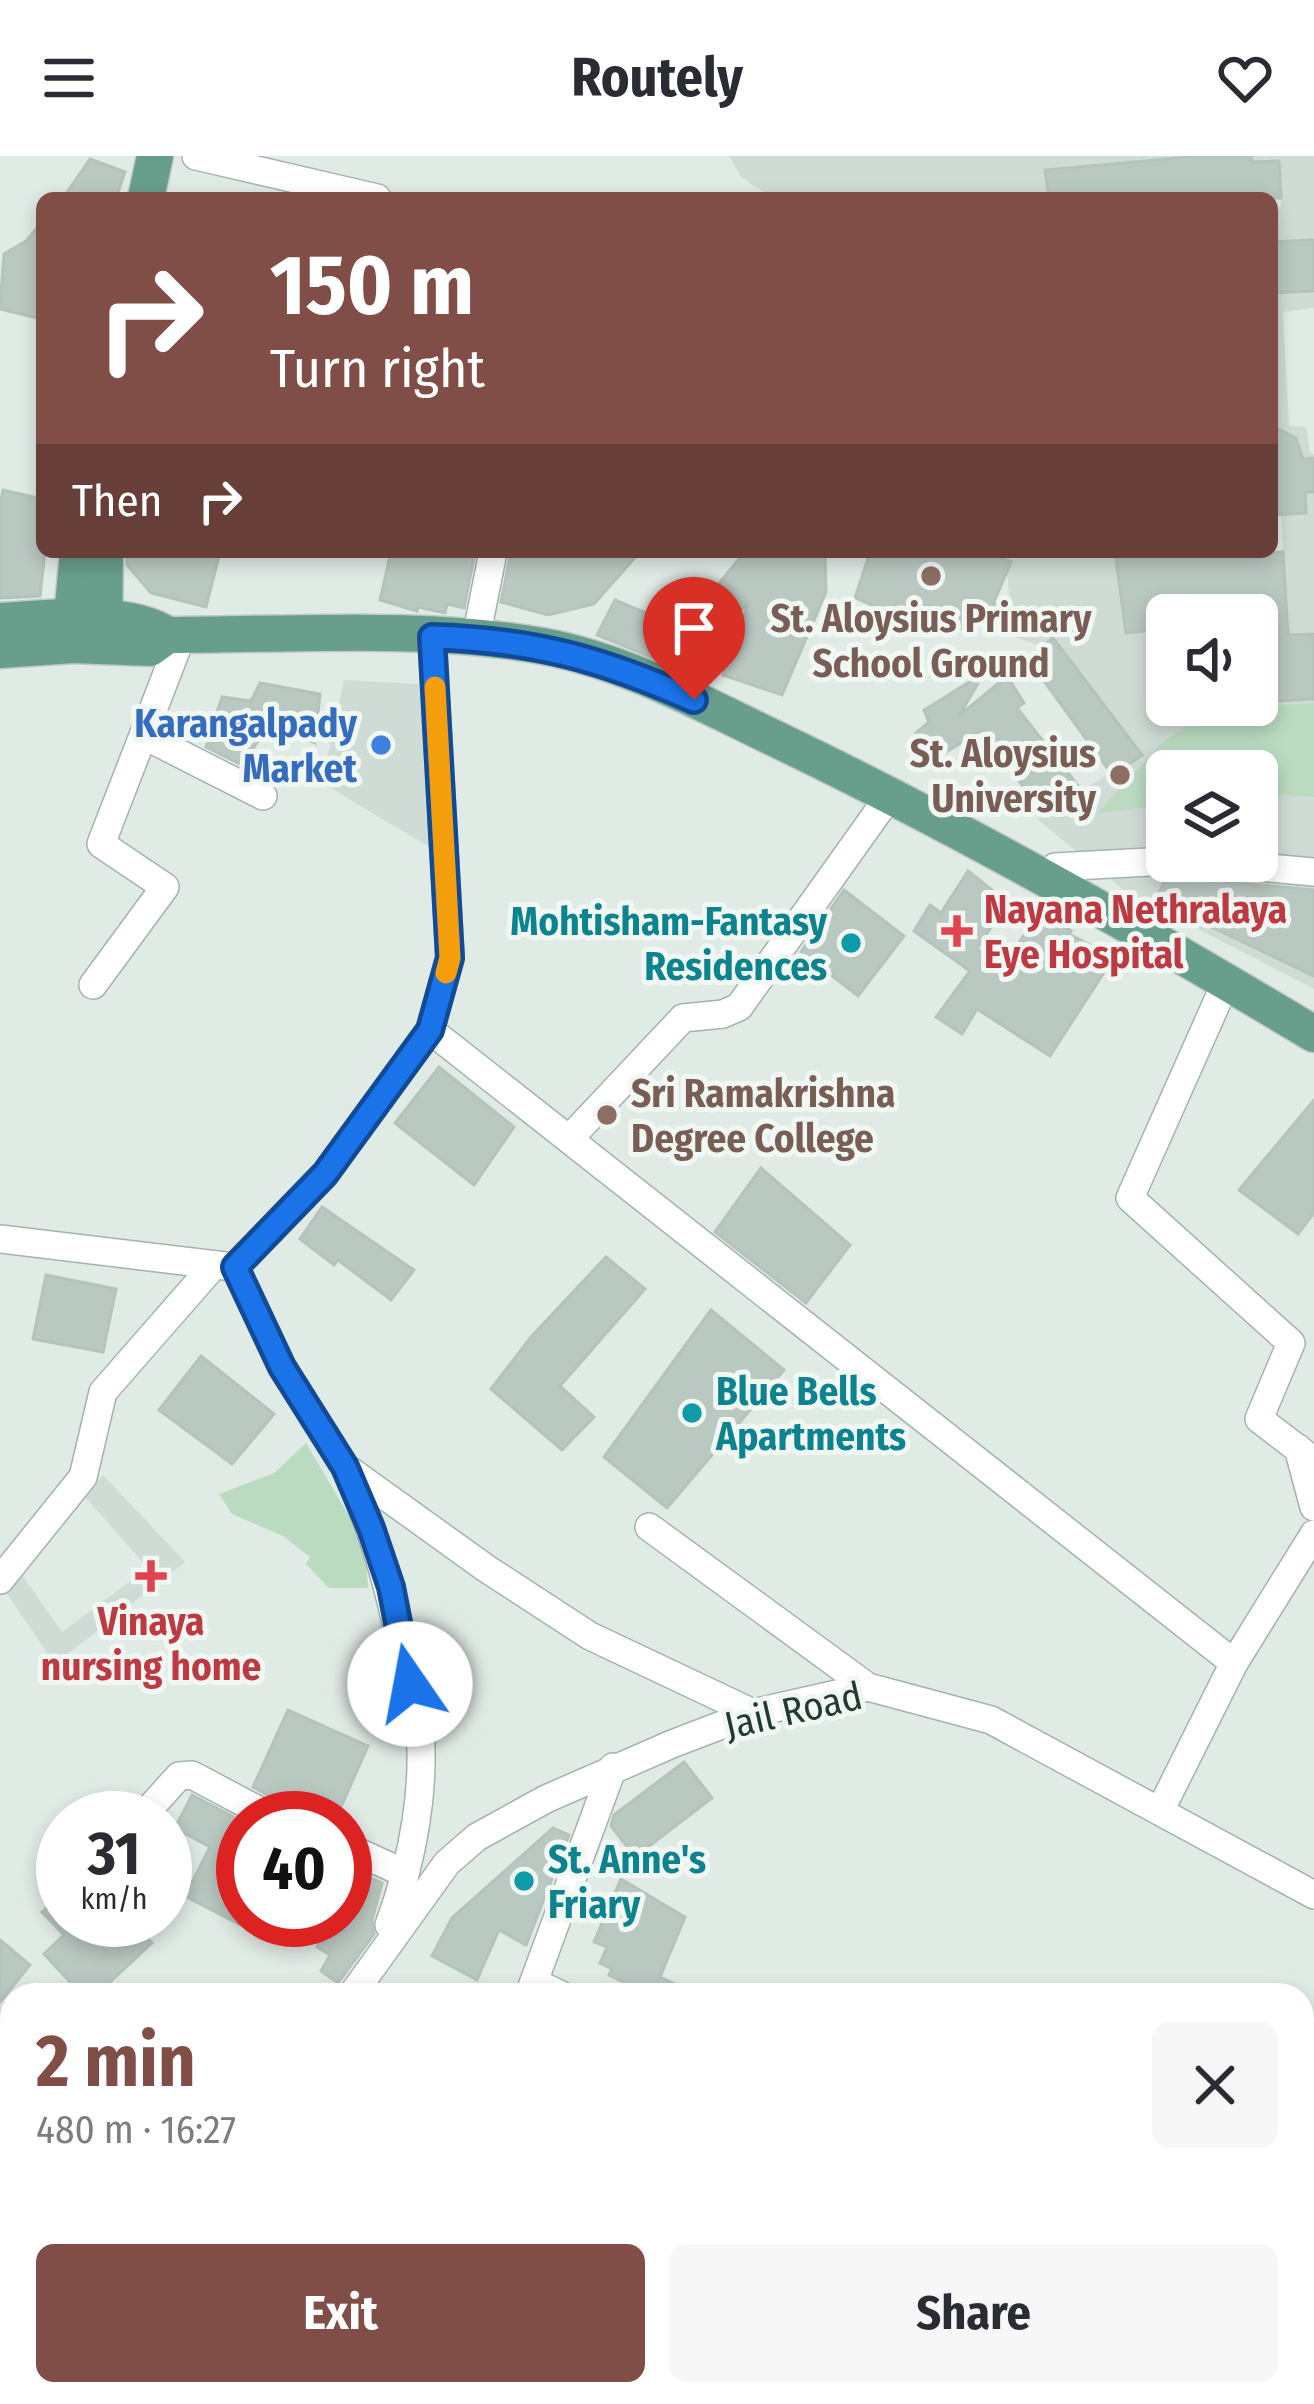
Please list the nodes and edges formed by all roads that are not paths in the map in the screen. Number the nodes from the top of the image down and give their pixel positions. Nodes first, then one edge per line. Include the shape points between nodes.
1 (154, 156) edge
2 (178, 156) edge
3 (196, 156) edge
4 (147, 192) edge
5 (173, 192) edge
6 (351, 192) edge
7 (79, 558) edge
8 (104, 558) edge
9 (493, 558) edge
10 (88, 632) junction
11 (432, 637) junction
12 (476, 638) junction
13 (8, 639) edge
14 (167, 640) junction
15 (145, 736) junction
16 (890, 795) junction
17 (263, 796) dead end
18 (1146, 862) edge
19 (1037, 864) junction
20 (1278, 869) edge
21 (1314, 872) edge
22 (1226, 982) junction
23 (93, 985) dead end
24 (430, 1030) junction
25 (1314, 1034) edge
26 (569, 1139) junction
27 (0, 1239) edge
28 (225, 1266) junction
29 (1306, 1455) edge
30 (345, 1467) junction
31 (1314, 1507) edge
32 (650, 1527) dead end
33 (1314, 1534) edge
34 (0, 1580) edge
35 (1234, 1663) junction
36 (672, 1674) junction
37 (868, 1687) junction
38 (753, 1713) junction
39 (672, 1744) junction
40 (613, 1767) junction
41 (165, 1791) edge
42 (223, 1791) edge
43 (1160, 1811) junction
44 (372, 1858) edge
45 (404, 1873) junction
46 (1314, 1895) edge
47 (378, 1958) junction
48 (360, 1983) edge
49 (533, 1983) edge

1 - 4 main road
2 - 5 main road
3 - 6 street
7 - 10 main road
8 - 10 main road
9 - 12 street
10 - 13 main road
10 - 14 main road via 148,622
11 - 12 main road
11 - 14 main road
11 - 24 street via 450,958
12 - 16 main road via 618,667
14 - 15 street
15 - 17 street
15 - 23 street via 101,844 165,887
16 - 19 main road
16 - 26 street via 739,1007 683,1018
18 - 19 street
19 - 22 main road
20 - 21 street
22 - 25 main road
22 - 29 street via 1130,1198 1291,1343 1259,1419
24 - 26 street
24 - 28 street via 325,1174
26 - 35 street
27 - 28 street
28 - 30 street
28 - 34 street via 104,1392 83,1477
29 - 31 street
30 - 36 street via 590,1636
30 - 45 street via 391,1587 418,1718 420,1786
32 - 37 street
33 - 35 street
35 - 43 street
36 - 38 street
36 - 39 street via 694,1704
37 - 38 street, Jail Road
37 - 43 street, Jail Road via 991,1720
38 - 39 street, Jail Road
39 - 40 street, Jail Road
40 - 47 street, Jail Road via 477,1837 447,1863
40 - 49 street
41 - 42 street via 179,1776 193,1775
43 - 46 street, Jail Road
44 - 45 street
45 - 47 street
47 - 48 street, Jail Road

